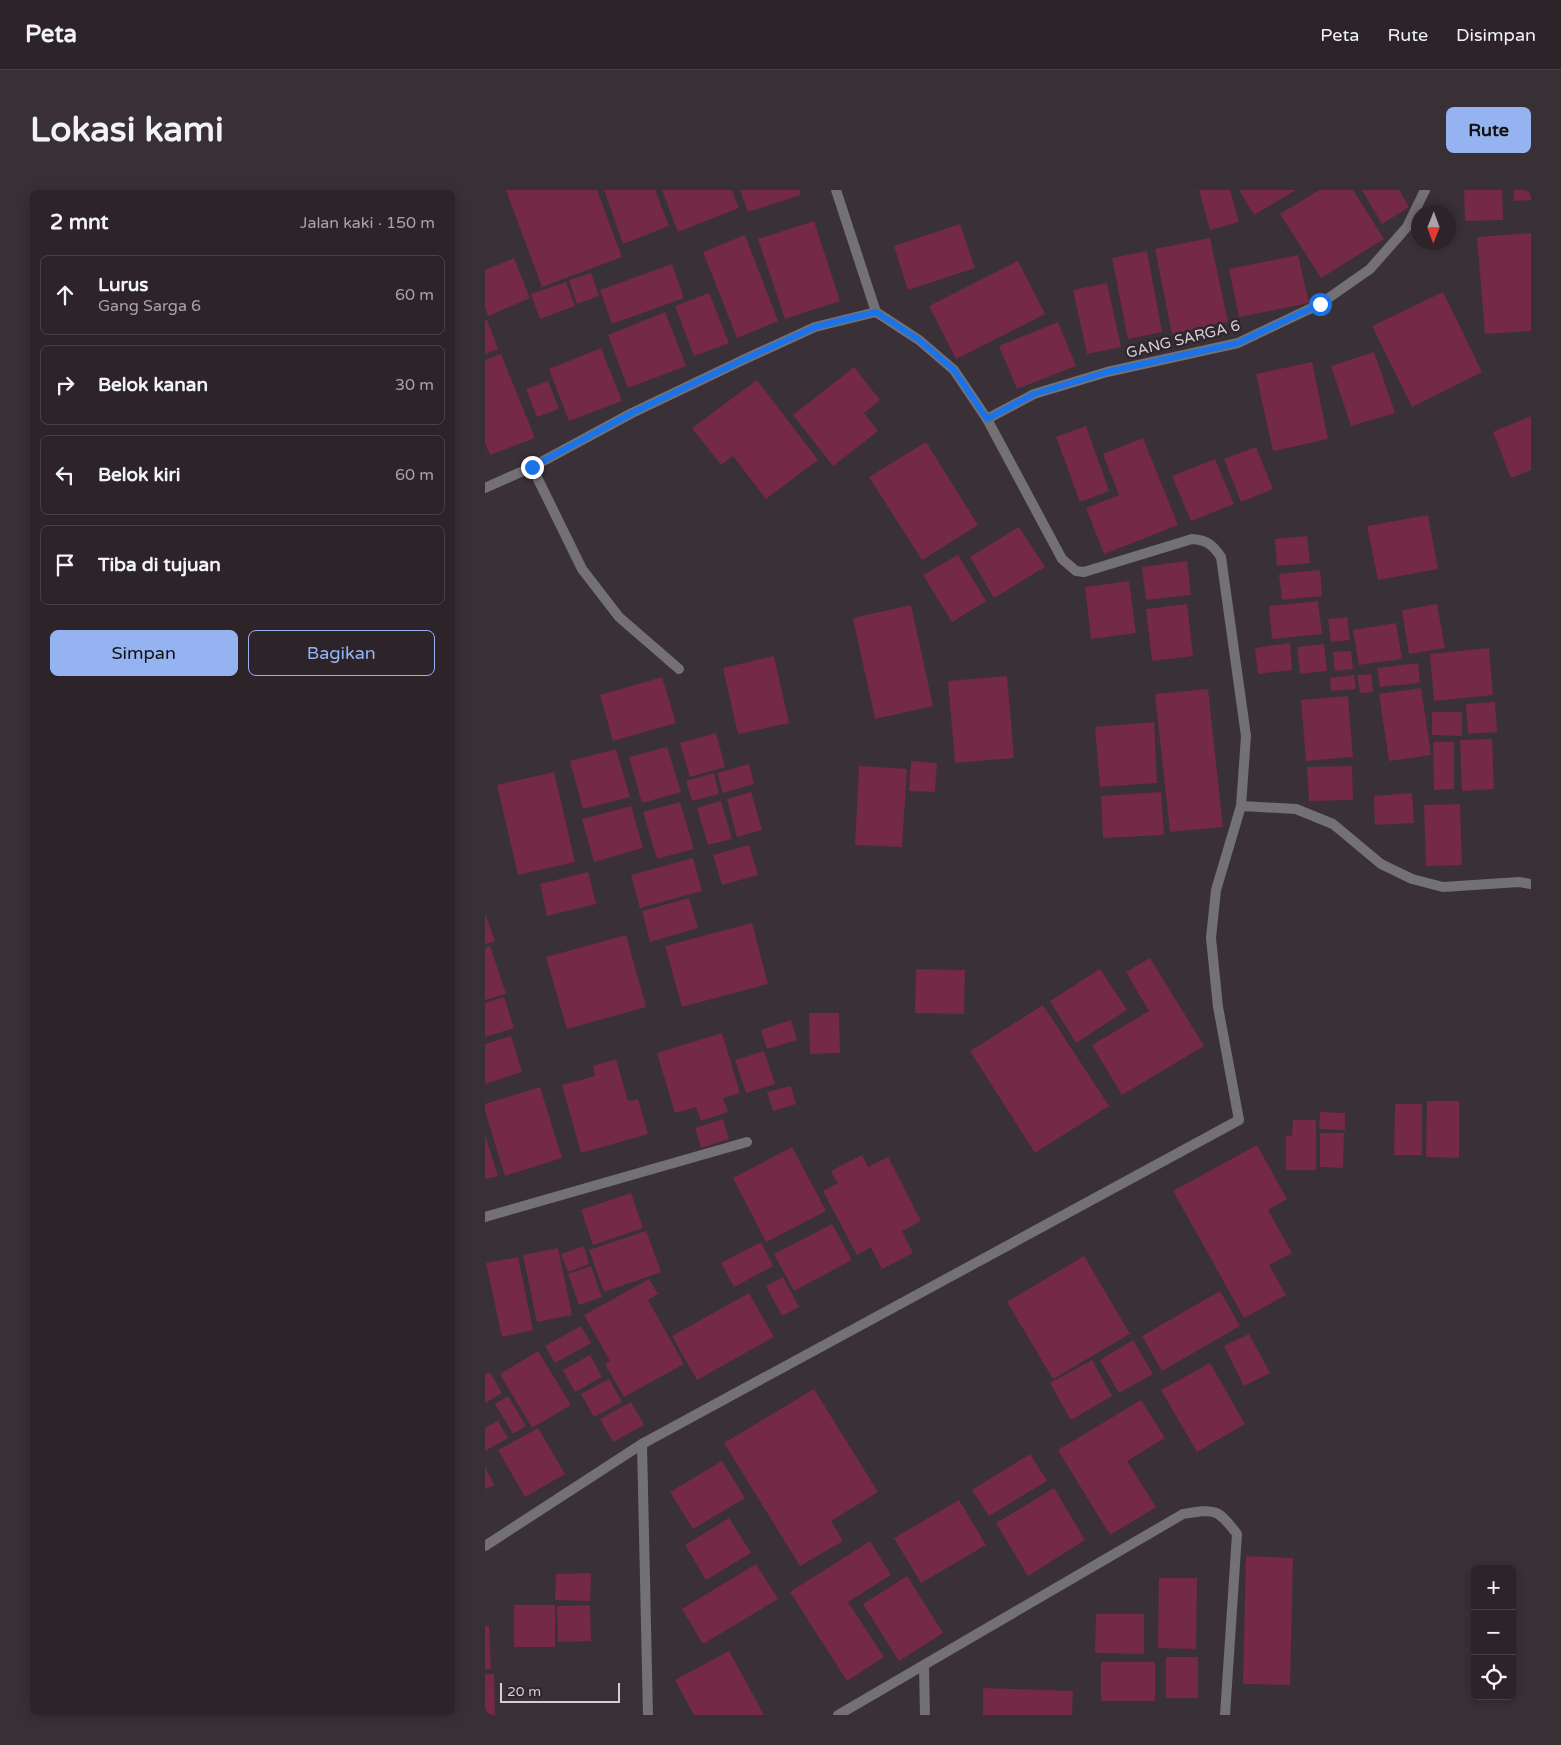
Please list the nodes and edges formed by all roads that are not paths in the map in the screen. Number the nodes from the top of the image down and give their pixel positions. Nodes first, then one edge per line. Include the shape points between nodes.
1 (836, 190) edge
2 (1425, 190) edge
3 (876, 312) junction
4 (987, 419) junction
5 (532, 467) junction
6 (485, 488) edge
7 (679, 669) dead end
8 (1241, 806) junction
9 (1531, 884) edge
10 (747, 1142) dead end
11 (485, 1217) edge
12 (642, 1444) junction
13 (485, 1546) edge
14 (924, 1666) junction
15 (648, 1715) edge
16 (838, 1715) edge
17 (925, 1715) edge
18 (1225, 1715) edge

1 - 3 street
2 - 4 street, GANG SARGA 6 via 1407,227 1370,269 1320,304 1238,343 1107,372 1034,394
3 - 4 street via 919,340 954,370
3 - 5 street via 815,327 632,413
4 - 8 street via 1062,559 1076,571 1093,570 1192,539 1206,540 1218,552 1225,572 1246,736
5 - 6 street
5 - 7 street via 582,569 619,617
8 - 9 street via 1296,809 1333,824 1381,864 1412,879 1443,887
8 - 12 street via 1216,890 1211,938 1218,1007 1239,1120
10 - 11 street
12 - 13 street
12 - 15 street
14 - 16 street
14 - 17 street
14 - 18 street via 1183,1514 1207,1510 1222,1515 1237,1534

